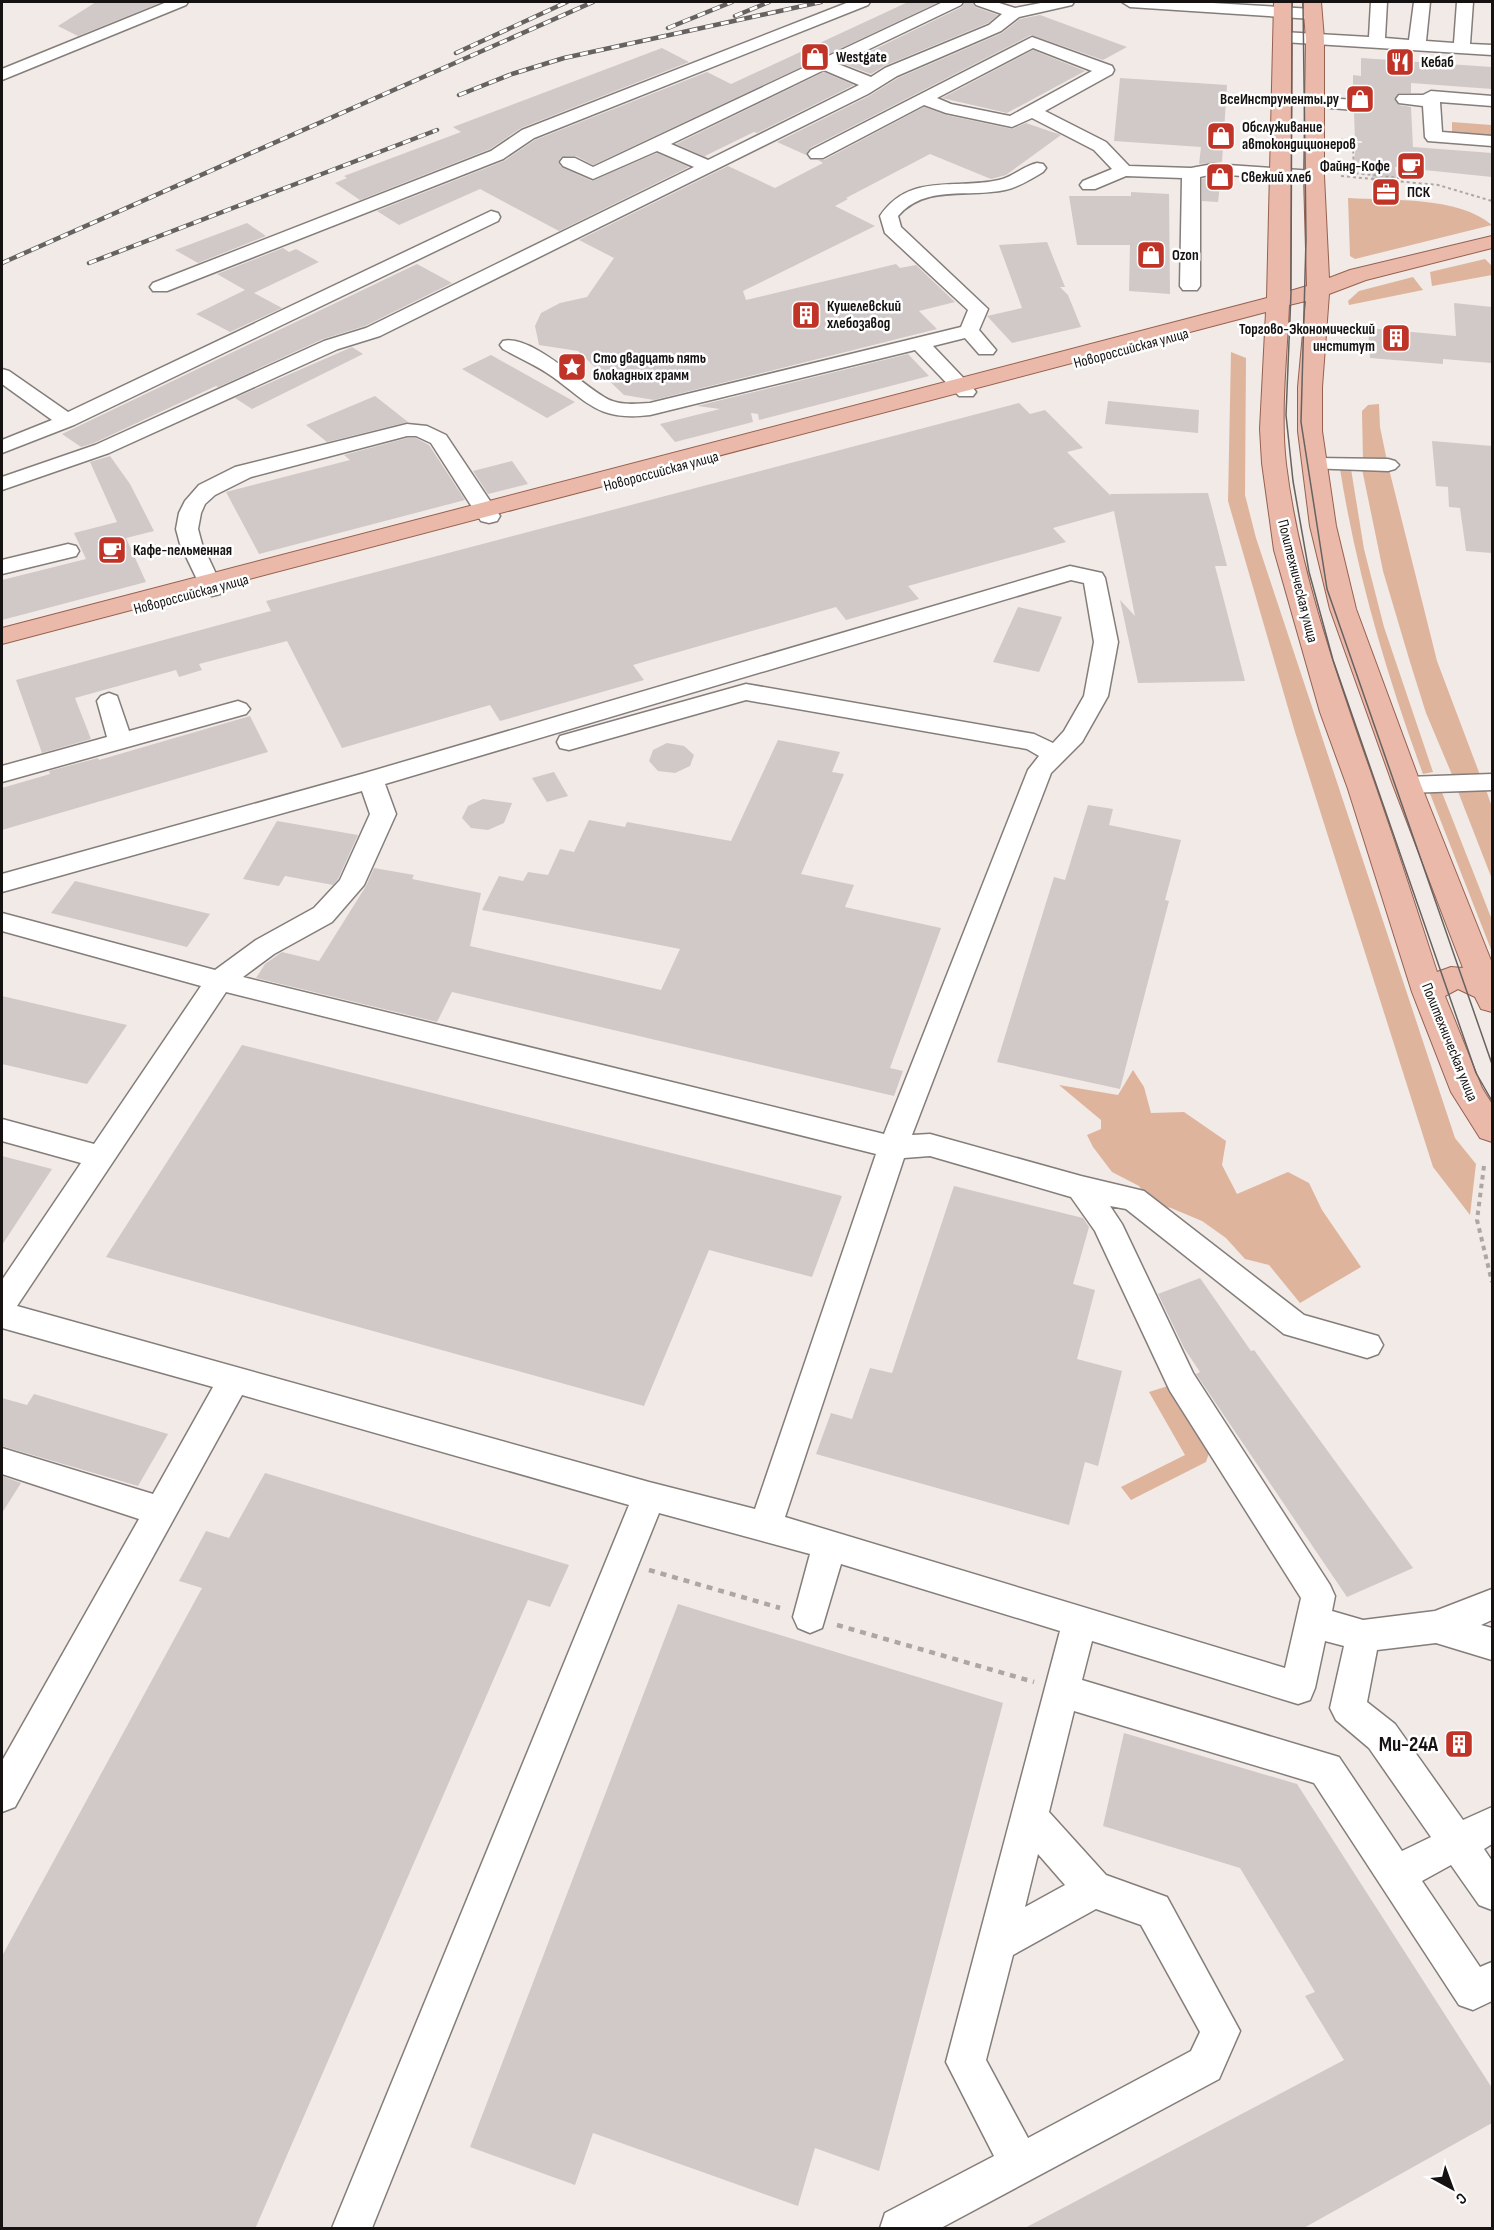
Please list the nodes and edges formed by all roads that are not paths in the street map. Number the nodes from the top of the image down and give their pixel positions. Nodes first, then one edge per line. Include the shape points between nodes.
1 (180, 2) edge
2 (862, 2) edge
3 (956, 2) edge
4 (982, 2) edge
5 (1066, 2) edge
6 (1130, 2) edge
7 (1379, 2) edge
8 (1422, 2) edge
9 (1465, 2) edge
10 (1039, 3) edge
11 (1283, 7) edge
12 (1014, 13) junction
13 (1314, 26) edge
14 (1283, 37) junction
15 (1377, 42) junction
16 (1417, 44) junction
17 (1462, 48) junction
18 (1492, 50) edge
19 (1492, 62) edge
20 (824, 64) junction
21 (2, 75) edge
22 (872, 84) junction
23 (1349, 98) tunnel mouth
24 (923, 99) junction
25 (1405, 99) tunnel mouth
26 (1431, 101) junction
27 (1492, 101) edge
28 (1314, 102) junction
29 (1032, 111) junction
30 (1492, 141) edge
31 (657, 144) junction
32 (817, 154) dead end
33 (568, 162) dead end
34 (708, 167) junction
35 (1037, 168) dead end
36 (1124, 171) junction
37 (1191, 173) junction
38 (1282, 174) junction
39 (1314, 176) junction
40 (1089, 185) dead end
41 (491, 217) dead end
42 (1492, 242) edge
43 (1190, 286) dead end
44 (160, 287) dead end
45 (1318, 290) junction
46 (1278, 306) junction
47 (969, 331) junction
48 (919, 343) junction
49 (510, 345) dead end
50 (987, 350) dead end
51 (3, 379) edge
52 (963, 389) junction
53 (68, 421) junction
54 (2, 447) edge
55 (1315, 464) junction
56 (1388, 465) dead end
57 (2, 484) edge
58 (487, 513) junction
59 (68, 551) dead end
60 (2, 567) edge
61 (210, 586) junction
62 (2, 636) edge
63 (2, 644) edge
64 (108, 701) dead end
65 (238, 709) dead end
66 (120, 741) junction
67 (1055, 755) junction
68 (2, 774) edge
69 (1492, 782) edge
70 (1407, 785) junction
71 (374, 786) junction
72 (2, 883) edge
73 (2, 922) edge
74 (219, 981) junction
75 (1428, 992) junction
76 (1490, 996) edge
77 (1492, 1129) edge
78 (2, 1130) edge
79 (893, 1147) junction
80 (100, 1157) junction
81 (1081, 1188) junction
82 (2, 1304) edge
83 (2, 1315) edge
84 (1366, 1345) dead end
85 (234, 1380) junction
86 (4, 1461) dead end
87 (649, 1496) junction
88 (161, 1511) junction
89 (766, 1526) junction
90 (829, 1545) junction
91 (1492, 1604) edge
92 (810, 1617) road end
93 (1080, 1620) junction
94 (1313, 1622) junction
95 (1436, 1627) junction
96 (1363, 1636) junction
97 (1492, 1644) edge
98 (1063, 1691) junction
99 (2, 1795) edge
100 (1030, 1818) junction
101 (1492, 1825) edge
102 (1458, 1842) junction
103 (1396, 1874) junction
104 (1094, 1890) junction
105 (1492, 1892) edge
106 (997, 1943) junction
107 (1492, 1981) edge
108 (1020, 2164) junction
109 (351, 2229) edge
110 (900, 2229) edge

1 - 21 lane
2 - 44 lane via 528,134 497,155
3 - 20 lane
4 - 12 lane
5 - 10 lane
6 - 11 lane
7 - 15 lane
8 - 16 lane
9 - 17 lane
10 - 12 lane
11 - 13 lane
11 - 14 main road, Политехническая улица
12 - 22 lane via 994,28
13 - 14 lane
13 - 15 lane
13 - 19 lane
13 - 28 main road
14 - 38 main road, Политехническая улица
15 - 16 lane
16 - 17 lane
17 - 18 lane
20 - 22 lane
20 - 31 lane
22 - 34 lane
23 - 28 lane
24 - 29 lane via 1012,122
24 - 29 lane via 1032,42 1106,70
24 - 32 lane
25 - 26 lane
26 - 27 lane via 1431,96
26 - 30 lane via 1434,137
28 - 39 main road
29 - 36 lane via 1100,146
31 - 33 lane via 593,174
31 - 34 lane
34 - 57 lane via 373,332 331,345 102,449
35 - 47 lane via 1006,185 924,192 896,204 889,216 892,230 978,309
36 - 37 lane
36 - 40 lane
37 - 38 lane via 1213,169
37 - 43 lane
38 - 39 lane
38 - 46 main road, Политехническая улица
39 - 45 main road
41 - 53 lane
42 - 45 main road, Новороссийская улица via 1358,275
45 - 46 main road, Новороссийская улица
45 - 55 main road via 1310,387
46 - 52 main road, Новороссийская улица
46 - 75 main road, Политехническая улица via 1272,429 1287,550 1334,712
47 - 48 lane
47 - 50 lane
48 - 49 lane via 650,410 631,411 597,402 558,371
48 - 52 lane
51 - 53 lane
52 - 58 main road, Новороссийская улица
53 - 54 lane
55 - 56 lane
55 - 70 main road via 1323,526 1343,609
58 - 61 main road, Новороссийская улица
58 - 61 lane via 439,439 420,430 407,430 243,472 207,490 190,513 187,529 191,544
59 - 60 lane
61 - 62 main road, Новороссийская улица
61 - 63 main road, Новороссийская улица
64 - 66 lane
65 - 66 lane
66 - 68 lane
67 - 71 lane via 1035,742 746,692 431,781
67 - 71 lane via 1073,736 1096,696 1106,642 1094,578 1070,573
67 - 79 lane via 1040,770
69 - 70 lane
70 - 76 main road
71 - 72 lane via 182,831
71 - 74 lane via 383,814 351,885 323,915 265,947
73 - 74 lane
74 - 79 lane
74 - 80 lane
75 - 76 main road via 1446,978 1458,977
75 - 77 main road, Политехническая улица via 1467,1092
78 - 80 lane
79 - 81 lane via 930,1145
79 - 89 lane
80 - 82 lane
81 - 84 lane via 1134,1199 1295,1325
81 - 94 lane via 1107,1224 1181,1382 1318,1596
83 - 85 lane
85 - 87 lane
85 - 88 lane
86 - 88 lane
87 - 89 lane
87 - 109 lane
88 - 99 lane
89 - 90 lane
90 - 92 lane
90 - 93 lane
91 - 95 lane
93 - 94 lane via 1298,1688
93 - 98 lane
94 - 96 lane
95 - 96 lane
95 - 97 lane
96 - 102 lane via 1348,1708 1382,1736
98 - 100 lane
98 - 103 lane via 1326,1769
100 - 104 lane
100 - 106 lane
101 - 102 lane
102 - 103 lane
102 - 105 lane
103 - 107 lane via 1473,1991
104 - 106 lane
104 - 108 lane via 1154,1910 1221,2031 1205,2065
106 - 108 lane via 966,2062
108 - 110 lane

